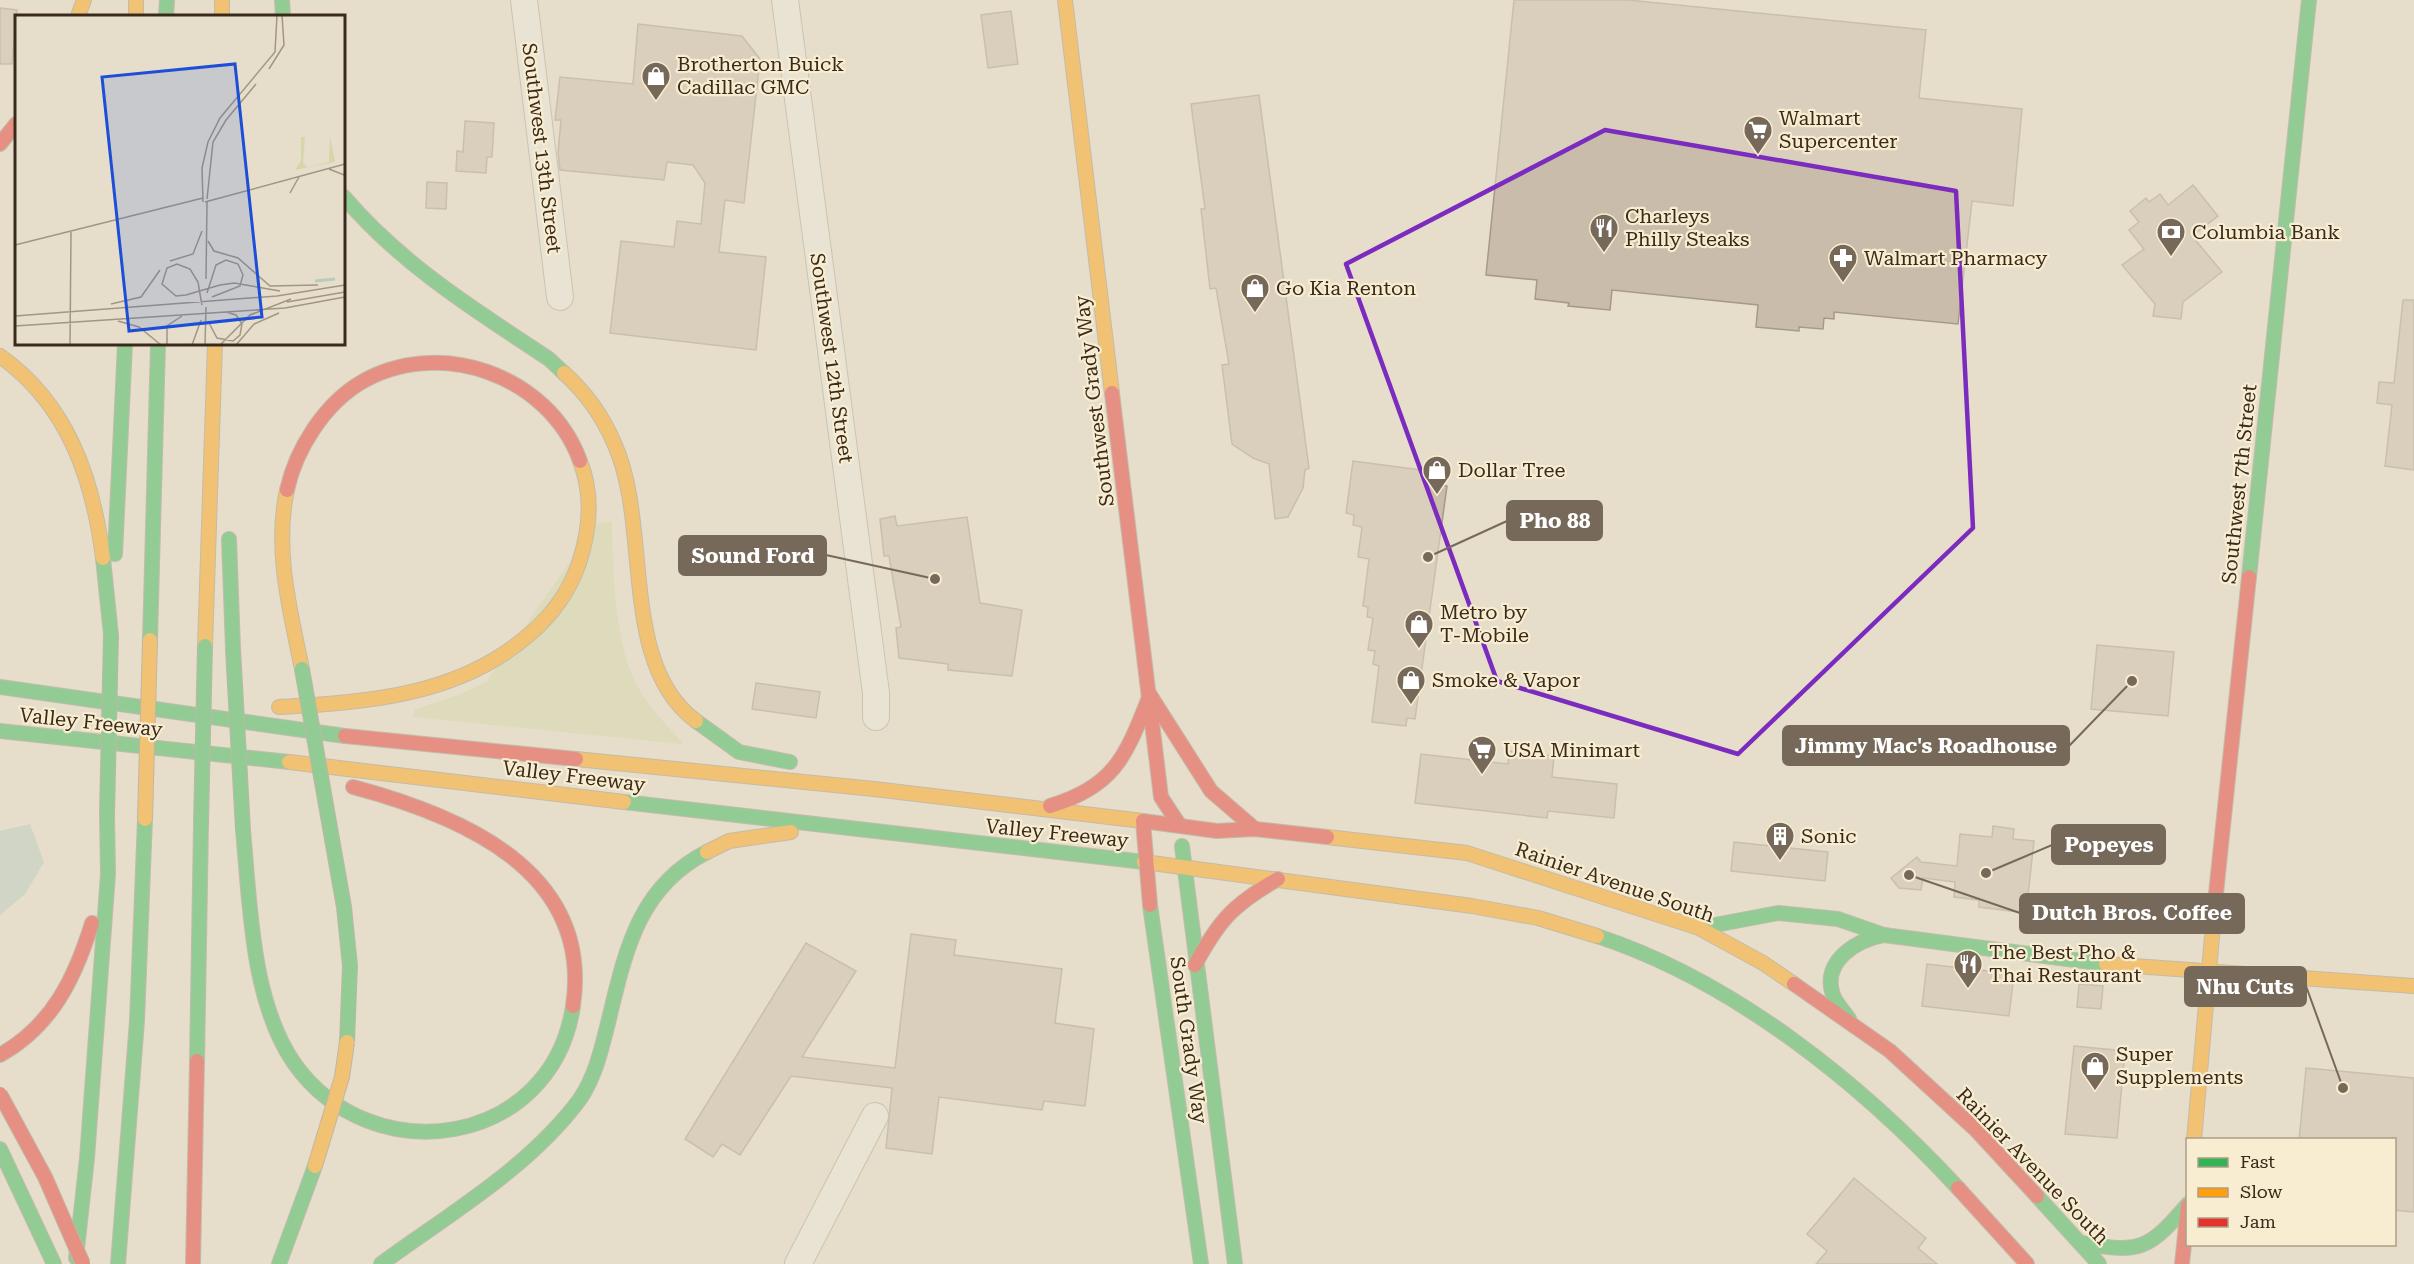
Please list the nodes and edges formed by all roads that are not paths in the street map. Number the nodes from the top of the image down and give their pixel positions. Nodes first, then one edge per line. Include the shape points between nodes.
1 (84, 0) edge
2 (167, 0) edge
3 (282, 0) edge
4 (524, 0) edge
5 (785, 0) edge
6 (1065, 0) edge
7 (2309, 0) edge
8 (78, 15) edge
9 (166, 15) edge
10 (283, 15) edge
11 (15, 125) edge
12 (0, 144) edge
13 (345, 198) edge
14 (560, 297) dead end
15 (125, 345) edge
16 (158, 345) edge
17 (215, 345) edge
18 (0, 356) edge
19 (214, 393) junction
20 (226, 468) dead end
21 (229, 525) dead end
22 (111, 635) junction
23 (0, 680) edge
24 (0, 687) edge
25 (33, 691) junction
26 (1150, 695) junction
27 (267, 707) dead end
28 (246, 708) dead end
29 (181, 711) junction
30 (876, 717) dead end
31 (0, 731) edge
32 (102, 744) junction
33 (48, 751) dead end
34 (226, 754) junction
35 (799, 763) dead end
36 (832, 771) dead end
37 (874, 789) junction
38 (1161, 797) junction
39 (1040, 808) junction
40 (107, 815) junction
41 (1143, 821) junction
42 (822, 825) junction
43 (1180, 826) junction
44 (1255, 829) junction
45 (1144, 862) junction
46 (1183, 867) junction
47 (1278, 879) junction
48 (1699, 928) junction
49 (1884, 934) junction
50 (1195, 965) junction
51 (2208, 973) junction
52 (2414, 986) edge
53 (1849, 1019) junction
54 (0, 1055) edge
55 (0, 1094) edge
56 (875, 1116) dead end
57 (2194, 1138) edge
58 (0, 1149) edge
59 (2186, 1206) edge
60 (2186, 1217) edge
61 (2082, 1243) junction
62 (54, 1264) edge
63 (75, 1264) edge
64 (83, 1264) edge
65 (118, 1264) edge
66 (193, 1264) edge
67 (279, 1264) edge
68 (381, 1264) edge
69 (798, 1264) edge
70 (1201, 1264) edge
71 (1235, 1264) edge
72 (2027, 1264) edge
73 (2099, 1264) edge
74 (2182, 1264) edge

1 - 8 main road
2 - 9 main road
3 - 10 main road
4 - 14 street, Southwest 13th Street
5 - 30 street, Southwest 12th Street via 876,693
6 - 26 main road, Southwest Grady Way
7 - 51 main road, Southwest 7th Street
11 - 12 main road
13 - 35 main road via 365,225 397,254 549,359 592,404 615,444 625,479 650,650 662,684 685,713 739,752
15 - 22 main road
16 - 65 main road, bridge via 137,1021
17 - 19 main road
18 - 22 main road via 40,391 61,420 90,485
19 - 20 main road
19 - 66 main road, bridge
21 - 34 main road, bridge via 233,649 243,830 258,956 270,1010 284,1047 315,1088 349,1113 371,1124 415,1133 468,1127 505,1112 529,1093 550,1069 564,1044 577,981 572,943 564,920 542,885 502,850 438,814 395,797
22 - 40 main road, bridge
23 - 25 main road
24 - 25 main road, Valley Freeway
25 - 29 main road, Valley Freeway
26 - 38 main road, Southwest Grady Way
26 - 39 main road via 1115,770 1094,790 1072,801
26 - 44 main road via 1211,791
27 - 67 main road, bridge via 343,704 432,688 499,657 538,628 567,593 578,571 590,525 589,494 581,460 559,420 541,401 517,383 492,372 440,362 416,364 361,382 323,417 299,457 284,501 285,573 302,669 344,907 351,966 342,1077
28 - 29 main road
29 - 37 main road, Valley Freeway via 361,738
31 - 32 main road, Valley Freeway
32 - 33 main road via 72,752
32 - 34 main road, Valley Freeway
34 - 42 main road, Valley Freeway
36 - 37 main road
37 - 39 main road, Valley Freeway
38 - 41 main road
38 - 43 main road, Southwest Grady Way
39 - 41 main road, Valley Freeway
40 - 54 main road via 93,919 73,976 44,1023 18,1047
40 - 63 main road via 108,874 87,1158
41 - 43 main road, Rainier Avenue South
41 - 45 main road, South Grady Way
42 - 45 main road, Valley Freeway
42 - 68 main road via 729,841 695,858 671,878 648,904 630,936 596,1069 580,1098 532,1153
43 - 44 main road, Rainier Avenue South via 1217,831
43 - 46 main road, South Grady Way
44 - 48 main road, Rainier Avenue South via 1467,853
45 - 46 main road
45 - 70 main road, South Grady Way
46 - 47 main road
46 - 50 main road, South Grady Way
47 - 50 main road via 1241,900 1226,914
47 - 72 main road via 1492,908 1560,924 1615,943 1700,983 1780,1032 1892,1120
48 - 49 main road via 1778,913 1839,919
48 - 53 main road, Rainier Avenue South via 1763,963
49 - 51 main road via 2141,968
49 - 53 main road via 1858,940 1839,960 1832,992
50 - 71 main road, South Grady Way
51 - 52 main road
51 - 57 main road, Southwest 7th Street
53 - 61 main road, Rainier Avenue South via 1975,1129
55 - 64 main road, bridge via 36,1157
56 - 69 street
58 - 62 main road
59 - 61 main road via 2159,1237 2138,1248 2116,1250
60 - 74 main road
61 - 73 main road, Rainier Avenue South

